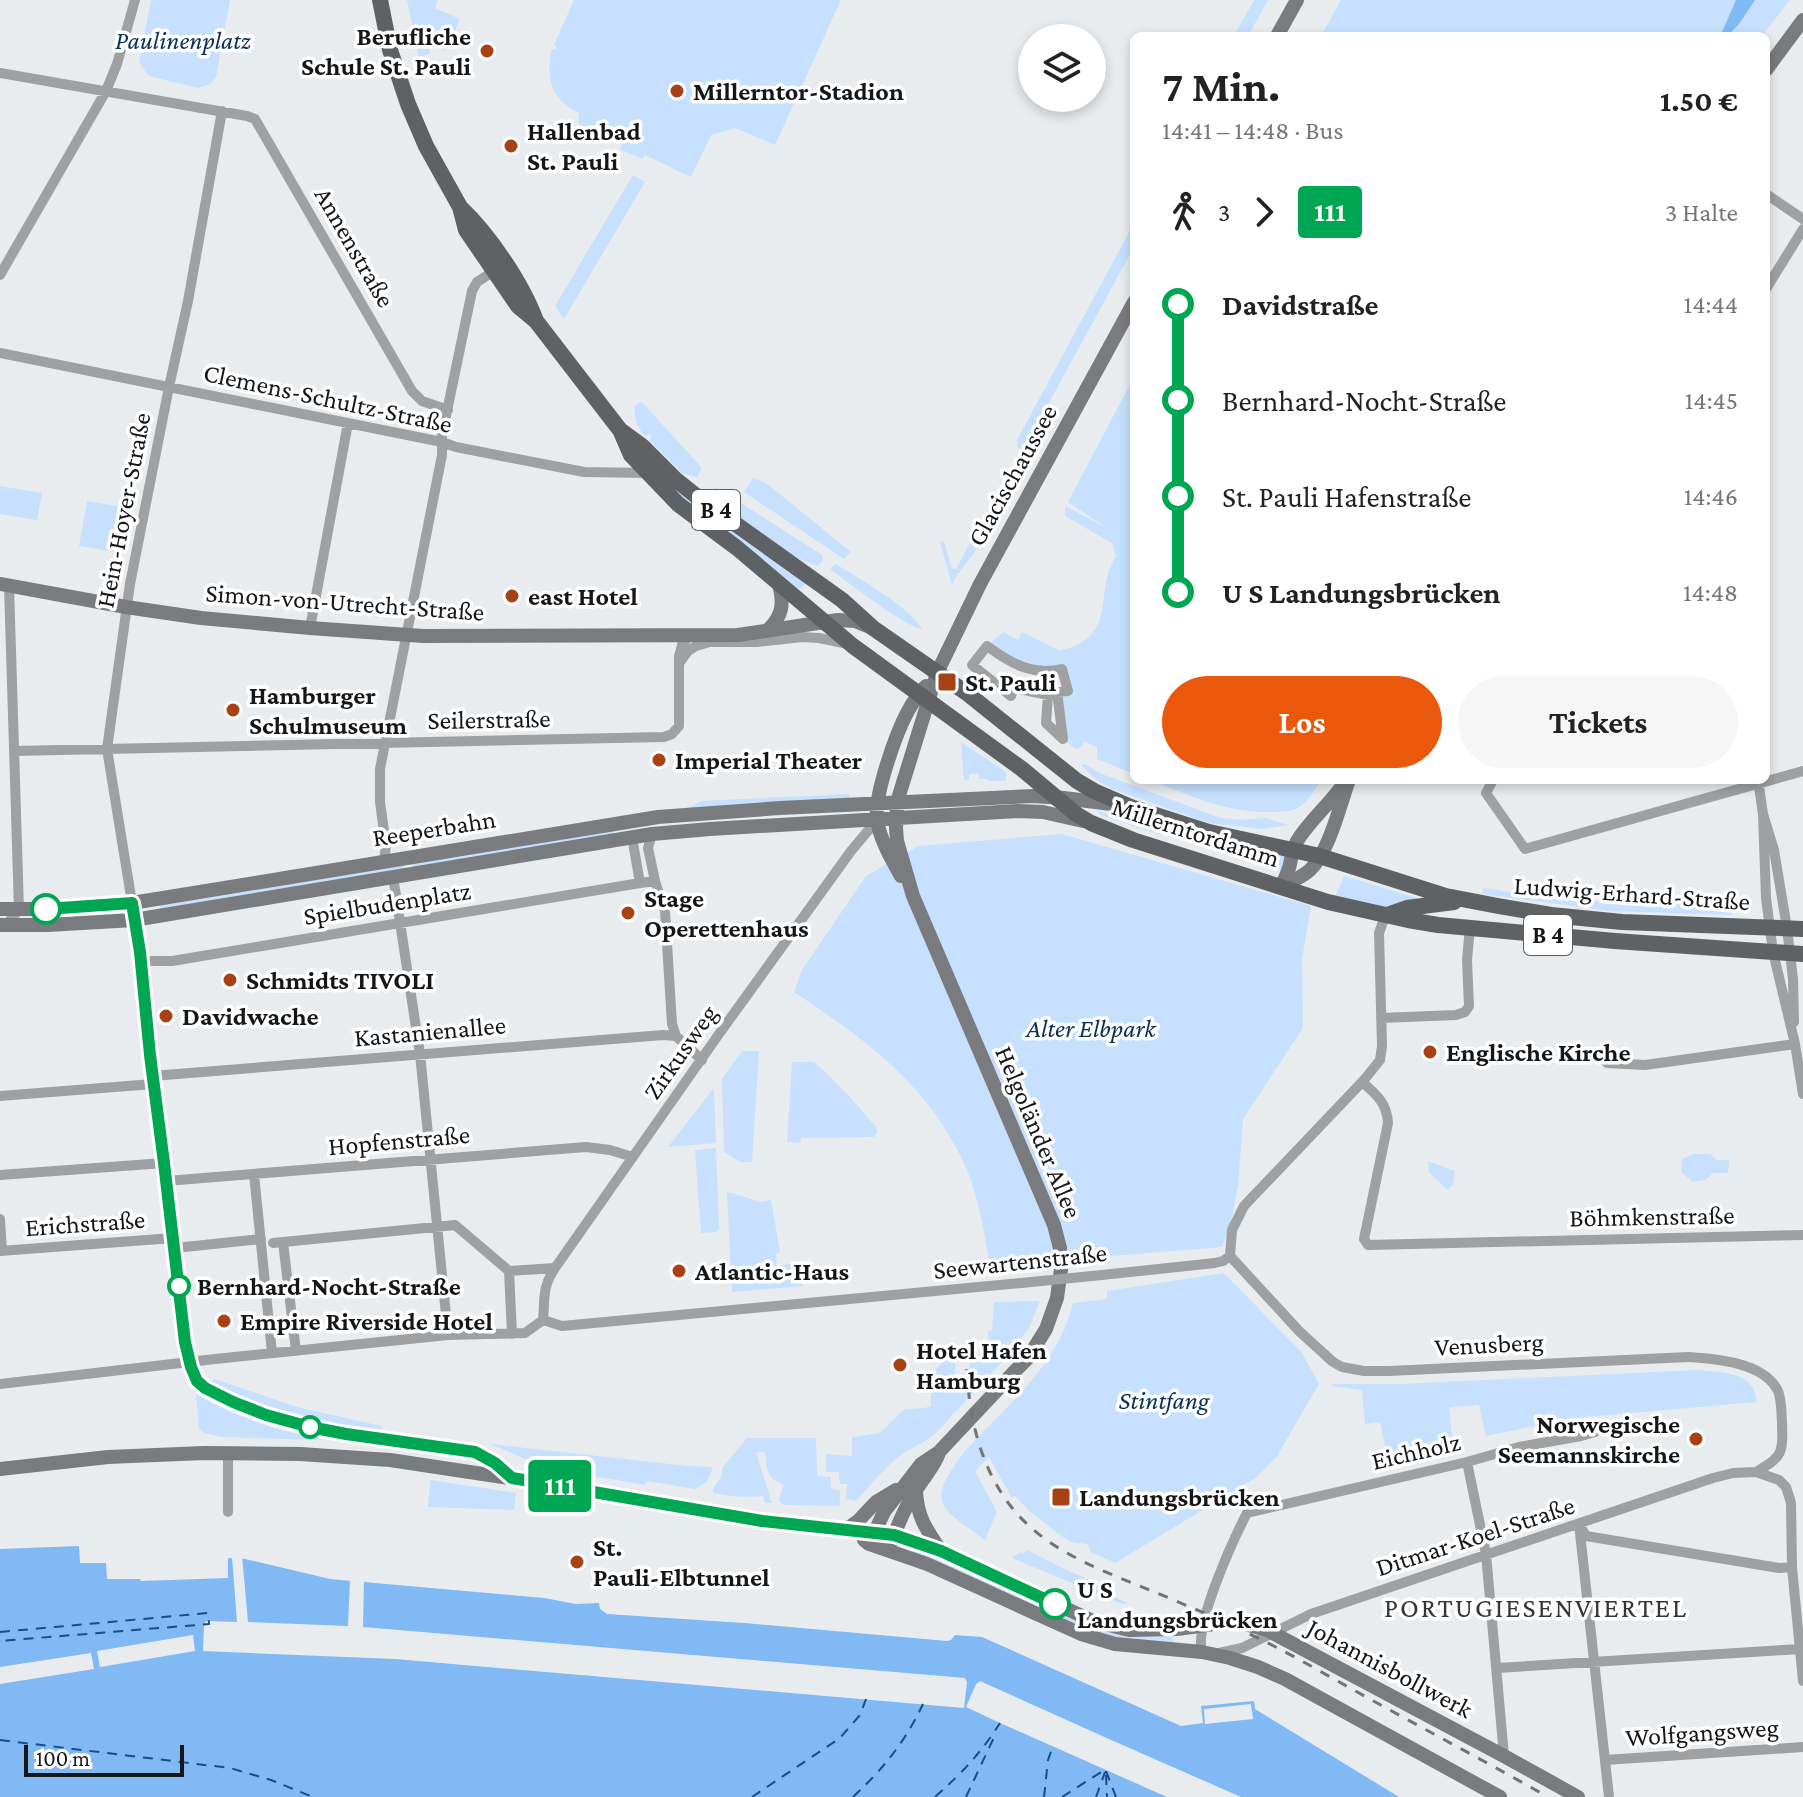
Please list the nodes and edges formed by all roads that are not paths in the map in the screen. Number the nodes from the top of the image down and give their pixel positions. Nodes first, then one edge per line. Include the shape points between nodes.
1 (135, 0) edge
2 (380, 0) edge
3 (1297, 0) edge
4 (1803, 20) edge
5 (1279, 32) edge
6 (1770, 65) edge
7 (0, 73) edge
8 (106, 91) junction
9 (222, 111) junction
10 (1770, 197) edge
11 (1803, 219) edge
12 (1803, 229) edge
13 (499, 268) junction
14 (0, 275) edge
15 (1770, 283) edge
16 (1130, 309) edge
17 (0, 353) edge
18 (169, 387) junction
19 (448, 410) junction
20 (348, 423) junction
21 (620, 430) junction
22 (442, 442) junction
23 (647, 473) junction
24 (779, 584) junction
25 (4, 585) edge
26 (126, 607) junction
27 (823, 621) junction
28 (310, 628) junction
29 (873, 628) junction
30 (767, 631) junction
31 (407, 635) junction
32 (689, 636) junction
33 (853, 646) junction
34 (987, 646) joint
35 (679, 664) junction
36 (937, 673) junction
37 (924, 697) junction
38 (385, 743) junction
39 (107, 749) junction
40 (14, 751) junction
41 (1803, 771) edge
42 (1770, 778) edge
43 (1345, 784) edge
44 (1347, 784) edge
45 (1491, 784) edge
46 (1748, 784) edge
47 (1758, 784) edge
48 (1056, 797) junction
49 (897, 802) junction
50 (877, 804) junction
51 (1131, 807) junction
52 (1763, 814) junction
53 (896, 818) junction
54 (877, 820) junction
55 (1091, 823) junction
56 (652, 834) junction
57 (632, 837) junction
58 (1292, 849) junction
59 (1320, 856) junction
60 (384, 861) junction
61 (393, 876) junction
62 (655, 881) junction
63 (640, 883) junction
64 (1281, 886) junction
65 (913, 896) junction
66 (1476, 902) junction
67 (132, 903) junction
68 (0, 909) edge
69 (19, 910) junction
70 (1385, 916) junction
71 (134, 920) junction
72 (400, 923) junction
73 (3, 925) edge
74 (1470, 927) junction
75 (1787, 928) edge
76 (1789, 953) edge
77 (140, 961) junction
78 (1381, 1018) junction
79 (676, 1036) junction
80 (1795, 1044) junction
81 (420, 1054) junction
82 (702, 1060) junction
83 (1607, 1063) dead end
84 (153, 1080) junction
85 (1362, 1082) junction
86 (1803, 1094) edge
87 (0, 1096) edge
88 (633, 1157) junction
89 (431, 1159) junction
90 (164, 1163) junction
91 (254, 1174) junction
92 (0, 1175) edge
93 (166, 1181) junction
94 (0, 1219) edge
95 (438, 1227) junction
96 (1803, 1235) edge
97 (261, 1239) junction
98 (174, 1243) junction
99 (1, 1251) edge
100 (1230, 1256) junction
101 (555, 1268) junction
102 (509, 1271) junction
103 (543, 1320) junction
104 (512, 1334) junction
105 (448, 1335) junction
106 (296, 1351) junction
107 (272, 1353) junction
108 (189, 1362) junction
109 (0, 1384) edge
110 (1595, 1432) dead end
111 (460, 1450) junction
112 (228, 1452) junction
113 (1467, 1462) junction
114 (0, 1469) edge
115 (475, 1472) junction
116 (1756, 1472) junction
117 (512, 1478) junction
118 (910, 1487) junction
119 (228, 1512) dead end
120 (1579, 1524) junction
121 (847, 1529) junction
122 (894, 1535) junction
123 (872, 1538) junction
124 (888, 1550) junction
125 (941, 1551) junction
126 (1486, 1554) junction
127 (1792, 1567) junction
128 (1205, 1625) junction
129 (1275, 1633) junction
130 (1800, 1649) junction
131 (1207, 1653) junction
132 (1594, 1662) junction
133 (1497, 1668) junction
134 (1803, 1681) edge
135 (1803, 1747) edge
136 (1504, 1756) junction
137 (1605, 1760) junction
138 (1500, 1797) edge
139 (1578, 1797) edge
140 (1609, 1797) edge

1 - 8 street
2 - 13 main road, B 4 via 390,50 426,146 460,207 478,223
3 - 5 main road
4 - 6 main road
7 - 8 street
8 - 9 street
8 - 14 street
9 - 18 street, Hein-Hoyer-Straße
9 - 19 street, Annenstraße via 255,119 412,391 429,405
10 - 11 street
12 - 15 street
13 - 19 street via 472,291
13 - 21 main road, B 4 via 518,306 536,321
16 - 36 main road, Glacischaussee
17 - 18 street, Clemens-Schultz-Straße
18 - 20 street, Clemens-Schultz-Straße
18 - 26 street, Hein-Hoyer-Straße
19 - 22 street
20 - 22 street, Clemens-Schultz-Straße
20 - 28 street
21 - 23 main road, B 4
21 - 29 main road, B 4 via 695,495
22 - 23 street, Clemens-Schultz-Straße via 584,472
22 - 31 street
23 - 24 main road, B 4
24 - 27 main road, B 4
24 - 30 main road via 783,607
25 - 26 main road, Simon-von-Utrecht-Straße
25 - 40 street
26 - 28 main road, Simon-von-Utrecht-Straße
26 - 39 street, Hein-Hoyer-Straße
27 - 29 main road, Simon-von-Utrecht-Straße via 855,621
27 - 30 main road, Simon-von-Utrecht-Straße
27 - 33 main road, B 4
28 - 31 main road, Simon-von-Utrecht-Straße
29 - 36 main road, B 4
30 - 32 main road, Simon-von-Utrecht-Straße
31 - 32 main road, Simon-von-Utrecht-Straße
31 - 38 street
32 - 35 street
33 - 35 street via 802,637 710,642 688,651
33 - 37 main road, B 4
34 - 34 street via 972,665 1011,696 1014,688 1048,695 1046,723 1063,739 1057,692 1068,691 1062,669 1027,669
35 - 38 street, Seilerstraße via 679,726 664,737
36 - 37 main road, Glacischaussee
36 - 51 main road, B 4 via 1077,781
37 - 48 main road, B 4
37 - 49 main road, Helgoländer Allee
37 - 50 main road, Helgoländer Allee via 905,717
38 - 39 street, Seilerstraße
38 - 60 street via 380,769
39 - 40 street, Seilerstraße
39 - 67 street, Hein-Hoyer-Straße
40 - 69 street
41 - 42 street
43 - 58 main road
44 - 59 main road
45 - 46 street via 1486,793 1525,849
47 - 52 street
48 - 49 main road, Reeperbahn
48 - 51 main road, Reeperbahn
48 - 55 main road, B 4
49 - 50 main road, Reeperbahn
49 - 53 main road, Helgoländer Allee
50 - 54 main road, Helgoländer Allee
50 - 60 main road, Reeperbahn via 658,817
51 - 58 main road, Millerntordamm / B 4 via 1209,832
52 - 75 street
52 - 75 street via 1765,883
53 - 54 main road, Reeperbahn
53 - 55 main road, Reeperbahn via 1026,811
53 - 65 main road, Helgoländer Allee
54 - 56 main road, Reeperbahn
54 - 65 main road, Helgoländer Allee
54 - 82 street, Zirkusweg
55 - 64 main road, Millerntordamm / B 4
56 - 57 main road, Reeperbahn
56 - 62 street via 648,848
57 - 61 main road, Reeperbahn
57 - 63 street
58 - 59 main road, Millerntordamm / B 4
58 - 64 main road
59 - 64 main road, Millerntordamm via 1308,872
59 - 66 main road, Ludwig-Erhard-Straße / B 4
60 - 67 main road, Reeperbahn
61 - 71 main road, Reeperbahn
61 - 72 street
62 - 63 street, Spielbudenplatz
62 - 79 street via 665,911
63 - 72 street, Spielbudenplatz
64 - 70 main road, Ludwig-Erhard-Straße / B 4
65 - 118 main road, Helgoländer Allee via 1050,1213 1061,1269 1053,1313 1038,1344 939,1452 921,1464
66 - 70 main road via 1424,905
66 - 75 main road, Ludwig-Erhard-Straße / B 4 via 1622,922
67 - 69 main road, Reeperbahn
67 - 71 street, Hein-Hoyer-Straße
68 - 69 main road, Reeperbahn
69 - 73 street
70 - 74 main road, Ludwig-Erhard-Straße / B 4
70 - 78 street via 1379,933
71 - 73 main road, Reeperbahn
71 - 77 street, Hein-Hoyer-Straße
72 - 77 street, Spielbudenplatz via 172,961
72 - 81 street
74 - 76 main road, Ludwig-Erhard-Straße / B 4
74 - 78 street via 1465,1012
75 - 76 street
75 - 76 street
76 - 80 street
76 - 80 street
77 - 84 street, Hein-Hoyer-Straße
78 - 85 street via 1381,1057
79 - 81 street, Kastanienallee
79 - 82 street
80 - 83 street via 1645,1065
80 - 86 street
81 - 84 street, Kastanienallee
81 - 89 street
82 - 88 street, Zirkusweg
84 - 87 street, Kastanienallee
84 - 90 street, Hein-Hoyer-Straße
85 - 96 street, Böhmkenstraße via 1382,1100 1388,1123 1364,1239 1368,1245
85 - 100 street via 1244,1206 1232,1230
88 - 89 street, Hopfenstraße via 586,1147
88 - 101 street, Zirkusweg
89 - 91 street, Hopfenstraße
89 - 95 street
90 - 92 street
90 - 93 street, Hein-Hoyer-Straße
91 - 93 street, Hopfenstraße
91 - 97 street
93 - 98 street, Hein-Hoyer-Straße
94 - 99 street
95 - 102 street via 455,1225
95 - 105 street
95 - 106 street via 278,1243
97 - 98 street, Erichstraße
97 - 107 street
98 - 99 street, Erichstraße
98 - 108 street, Hein-Hoyer-Straße
100 - 103 street, Seewartenstraße, bridge via 1215,1263 1102,1275 562,1326
100 - 116 street, Venusberg via 1299,1331 1342,1367 1389,1371 1688,1357 1729,1361 1761,1373 1781,1400 1782,1448 1776,1460
101 - 102 street
101 - 103 street, Zirkusweg via 543,1290
102 - 104 street
103 - 104 street via 530,1331
104 - 105 street
105 - 106 street
106 - 107 street
107 - 108 street
108 - 109 street
108 - 111 street via 205,1388 266,1415 346,1434
110 - 113 street, Eichholz
111 - 115 street
111 - 117 street via 485,1456
112 - 114 main road via 144,1454
112 - 115 main road via 376,1458
112 - 119 street
113 - 126 street
113 - 128 street, Eichholz via 1247,1513 1210,1599
115 - 117 main road
116 - 120 street, Ditmar-Koel-Straße via 1713,1478
116 - 127 street via 1786,1487
117 - 121 main road via 762,1521
118 - 121 main road, Helgoländer Allee via 876,1502
118 - 122 main road, Helgoländer Allee
118 - 123 main road, Helgoländer Allee via 884,1512
118 - 125 main road via 921,1521
120 - 126 street, Ditmar-Koel-Straße
120 - 127 street via 1586,1536
120 - 132 street
121 - 123 main road
122 - 123 main road, Johannisbollwerk
122 - 124 main road, Helgoländer Allee
122 - 125 main road, Johannisbollwerk
123 - 124 main road
124 - 131 main road via 1081,1634 1115,1644
125 - 128 main road, Johannisbollwerk via 1110,1626 1146,1631
126 - 129 street, Ditmar-Koel-Straße via 1296,1620
126 - 133 street
127 - 130 street
128 - 129 main road, Johannisbollwerk via 1245,1624
128 - 131 street via 1200,1640
129 - 131 street, Ditmar-Koel-Straße via 1242,1648
129 - 136 main road, Johannisbollwerk
130 - 132 street
130 - 134 street
131 - 138 main road via 1273,1673
132 - 133 street
132 - 137 street
133 - 136 street
135 - 137 street, Wolfgangsweg
136 - 139 main road, Johannisbollwerk
137 - 140 street

